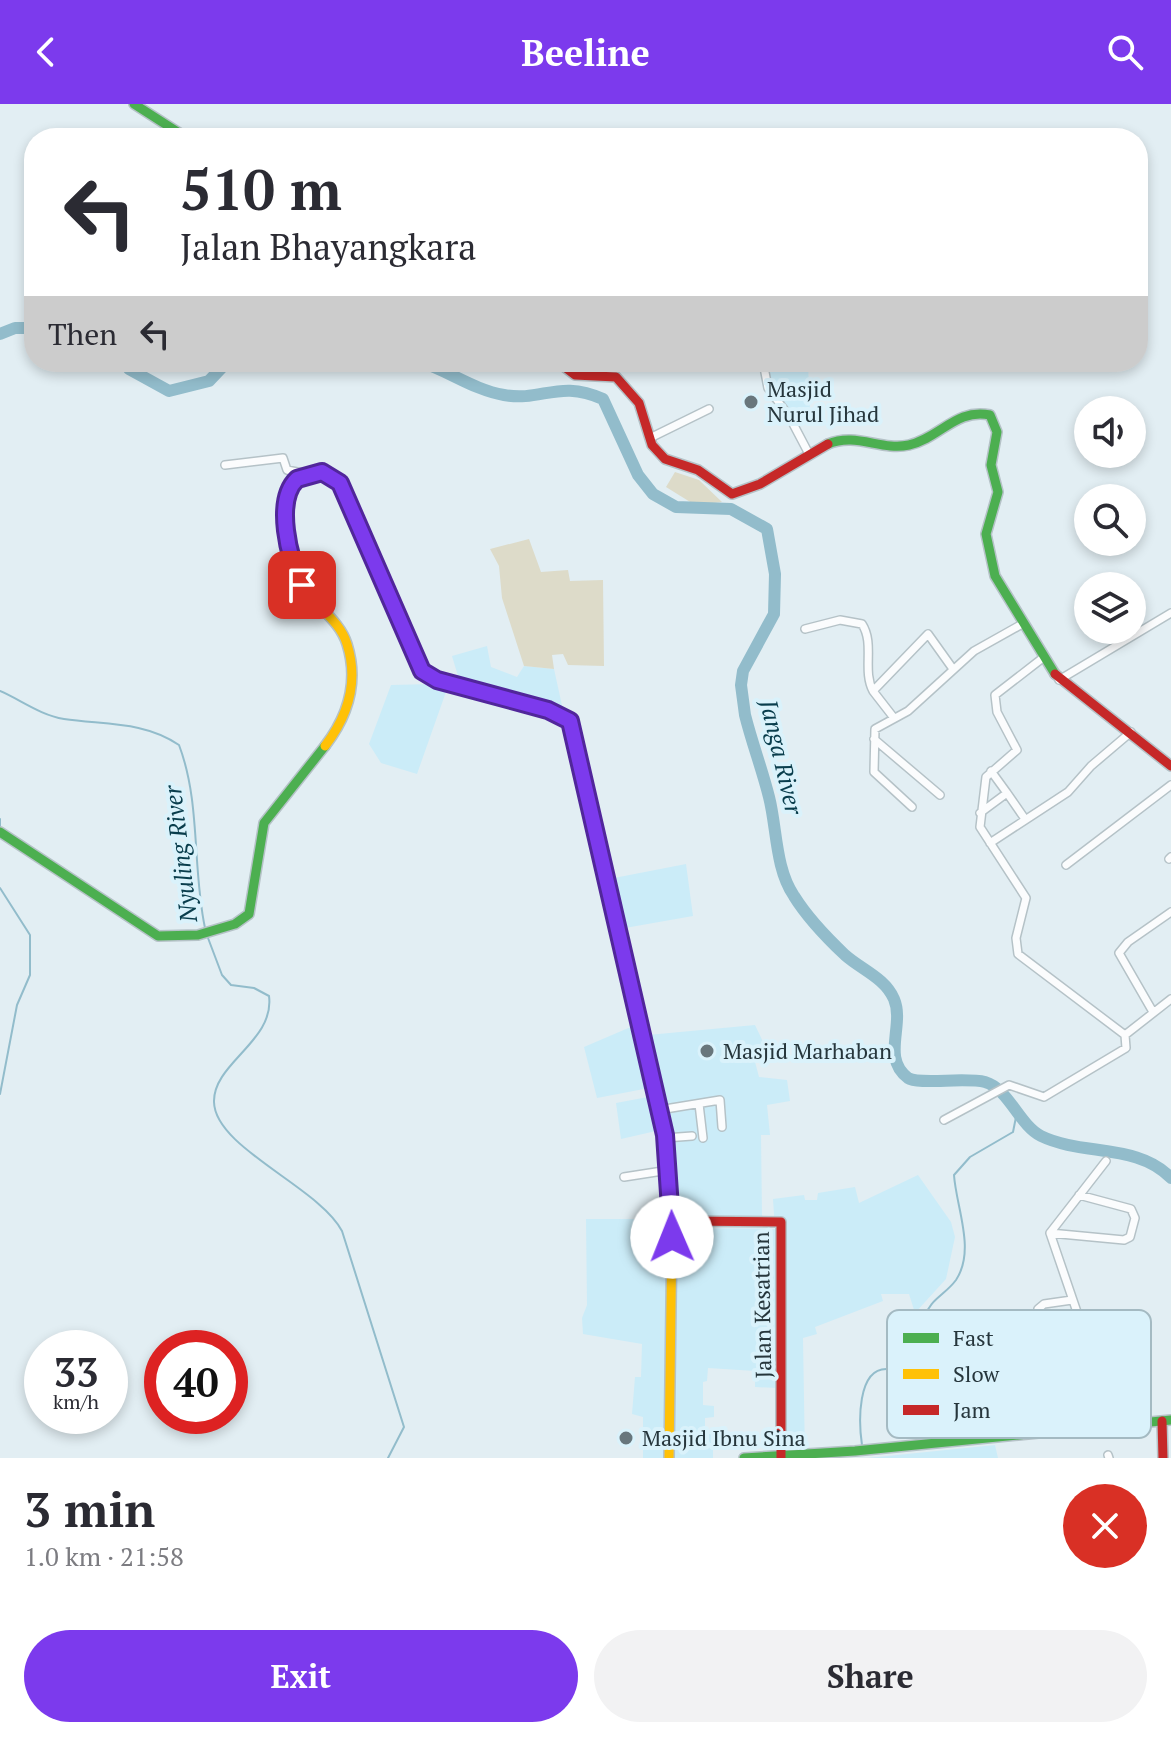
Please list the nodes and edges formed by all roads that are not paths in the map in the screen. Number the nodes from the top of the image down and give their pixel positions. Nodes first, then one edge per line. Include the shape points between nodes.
1 (134, 104) edge
2 (171, 128) edge
3 (571, 372) edge
4 (765, 372) edge
5 (709, 409) dead end
6 (650, 438) junction
7 (809, 454) junction
8 (225, 465) dead end
9 (307, 474) junction
10 (1171, 613) edge
11 (1024, 623) junction
12 (805, 629) dead end
13 (1044, 657) junction
14 (953, 669) junction
15 (1059, 680) junction
16 (873, 691) junction
17 (894, 718) junction
18 (1131, 732) junction
19 (874, 739) junction
20 (1171, 766) edge
21 (991, 771) junction
22 (1171, 785) edge
23 (1007, 793) junction
24 (940, 795) dead end
25 (912, 807) dead end
26 (980, 813) junction
27 (1025, 819) junction
28 (0, 832) edge
29 (990, 843) junction
30 (1066, 865) dead end
31 (1171, 912) edge
32 (1171, 999) edge
33 (1153, 1012) junction
34 (1125, 1035) junction
35 (699, 1104) junction
36 (659, 1110) junction
37 (944, 1120) dead end
38 (722, 1127) dead end
39 (692, 1136) dead end
40 (665, 1138) junction
41 (703, 1138) dead end
42 (1106, 1161) dead end
43 (669, 1170) junction
44 (624, 1177) dead end
45 (1079, 1195) junction
46 (671, 1214) junction
47 (686, 1221) junction
48 (1050, 1233) junction
49 (672, 1237) junction
50 (1072, 1300) junction
51 (1038, 1310) edge
52 (1076, 1310) edge
53 (1167, 1420) edge
54 (982, 1438) edge
55 (781, 1457) edge
56 (669, 1458) edge
57 (744, 1458) edge
58 (1163, 1458) edge

1 - 2 street
3 - 6 street via 616,377 644,412
4 - 7 street via 769,389
5 - 6 street
6 - 7 street via 669,463 698,470 732,494
7 - 11 street via 850,438 903,447 955,420 990,415 997,432 991,465 998,492 986,523 987,545 995,576
8 - 9 street via 283,458 287,470
9 - 28 street via 286,494 285,519 300,581 348,646 351,703 343,723 268,815 258,846 252,907 235,924 166,938
9 - 36 street via 328,474 340,483 422,671 570,721
10 - 15 street
11 - 13 street
11 - 14 street
12 - 16 street via 840,620 862,624
13 - 15 street
13 - 21 street via 995,695 997,712 1017,750
14 - 16 street via 929,633
14 - 17 street
15 - 18 street
16 - 17 street
17 - 19 street via 876,727
18 - 20 street
18 - 27 street via 1074,787
19 - 24 street
19 - 25 street via 874,772
21 - 23 street
21 - 26 street
22 - 30 street
23 - 26 street
23 - 27 street
26 - 29 street via 980,827
27 - 29 street
29 - 34 street via 1026,898 1016,938 1018,954
31 - 33 street via 1119,953
32 - 33 street
33 - 34 street
34 - 37 street via 1126,1048 1047,1095 1012,1085
35 - 36 street
35 - 38 street via 720,1100
35 - 41 street
36 - 40 street
39 - 40 street
40 - 43 street
42 - 45 street
43 - 44 street
43 - 46 street
45 - 48 street
45 - 48 street via 1131,1209 1135,1218 1130,1237
46 - 47 street
46 - 49 street
47 - 49 street
47 - 55 street, Jalan Kesatrian via 781,1222
48 - 50 street
49 - 56 street
50 - 51 street via 1044,1304
50 - 52 street
53 - 58 street
54 - 55 street
55 - 57 street

